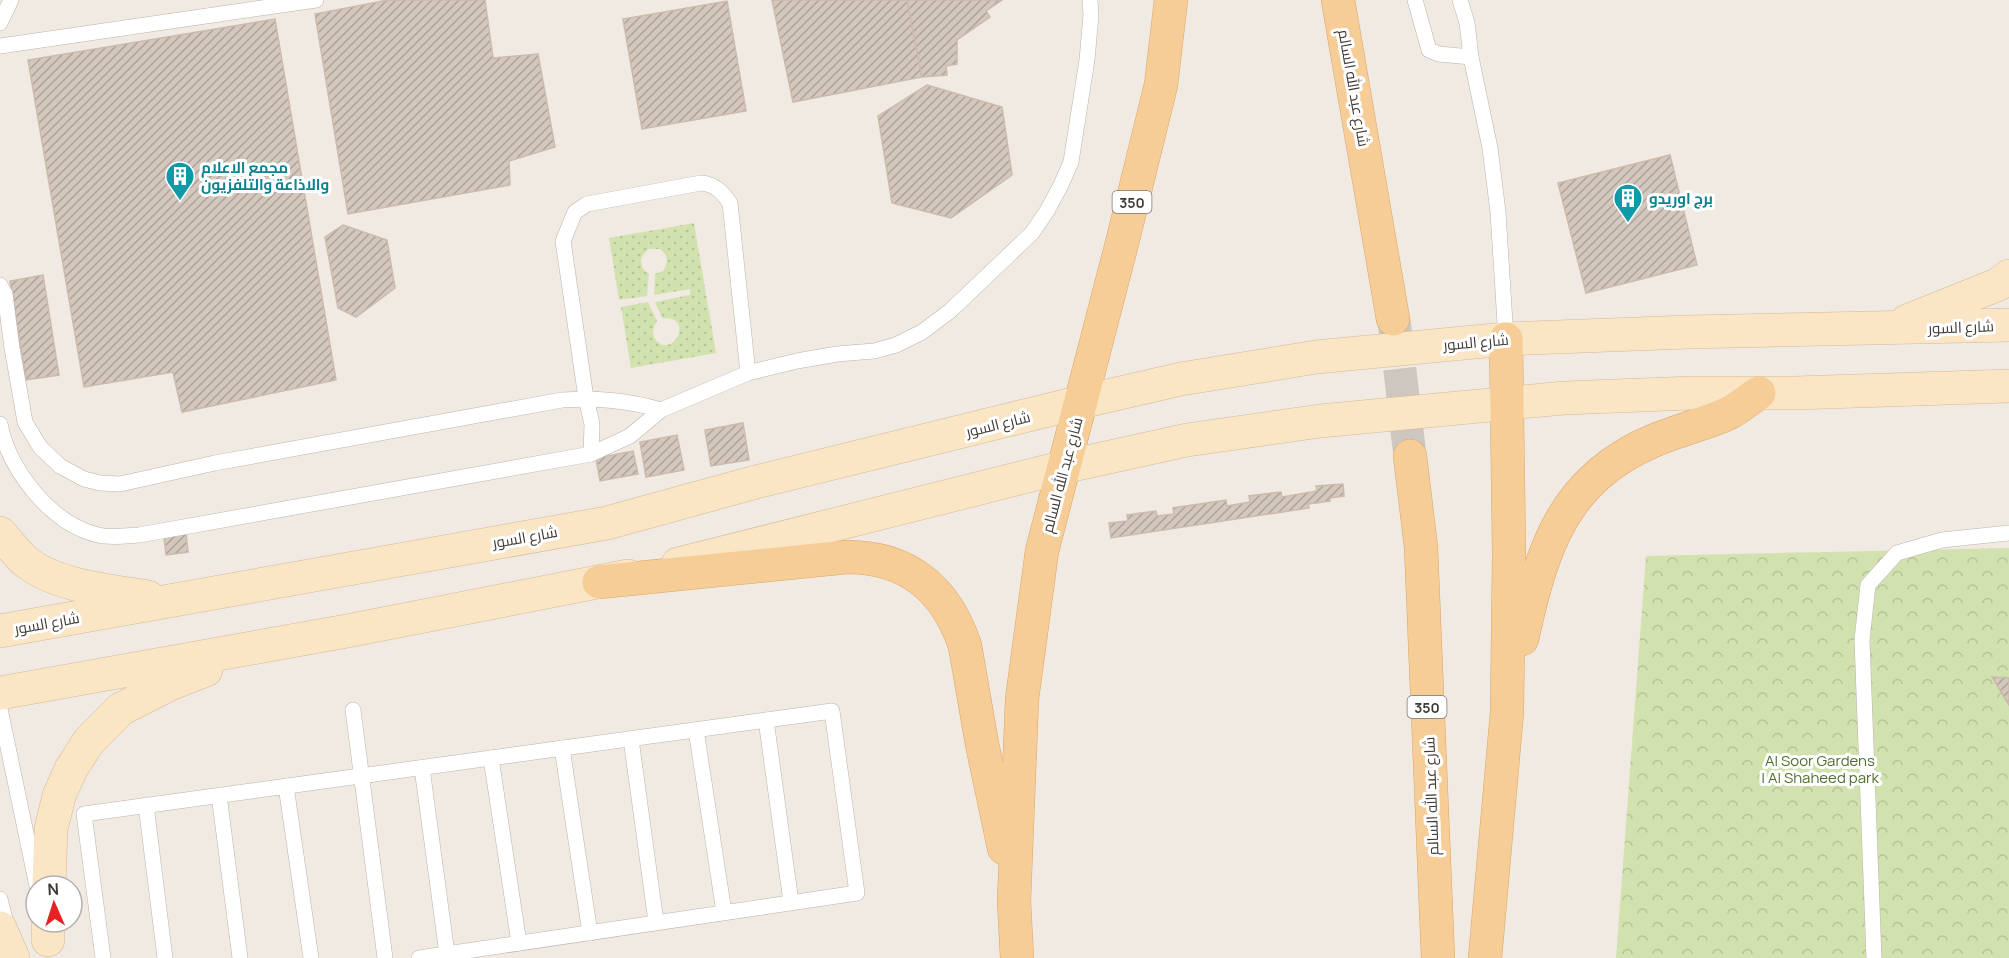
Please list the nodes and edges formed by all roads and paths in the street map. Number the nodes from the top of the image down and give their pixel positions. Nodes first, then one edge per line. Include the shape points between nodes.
1 (11, 0) edge
2 (316, 0) edge
3 (1089, 0) edge
4 (1172, 0) edge
5 (1338, 0) edge
6 (1415, 0) edge
7 (1460, 0) edge
8 (1470, 0) edge
9 (0, 23) edge
10 (1467, 23) junction
11 (0, 46) edge
12 (1471, 57) junction
13 (2009, 276) edge
14 (0, 285) edge
15 (1393, 319) tunnel mouth
16 (2009, 325) edge
17 (1886, 329) junction
18 (1506, 339) junction
19 (748, 373) junction
20 (2009, 386) edge
21 (1759, 393) junction
22 (586, 398) junction
23 (1081, 402) junction
24 (1508, 402) junction
25 (661, 410) junction
26 (0, 424) edge
27 (591, 454) junction
28 (1410, 456) tunnel mouth
29 (1064, 467) junction
30 (0, 533) edge
31 (2009, 533) edge
32 (599, 582) junction
33 (171, 600) junction
34 (0, 631) edge
35 (264, 646) junction
36 (0, 693) edge
37 (0, 709) edge
38 (353, 710) dead end
39 (1507, 712) junction
40 (766, 720) junction
41 (696, 730) junction
42 (631, 739) junction
43 (562, 748) junction
44 (492, 758) junction
45 (422, 768) junction
46 (360, 776) junction
47 (286, 786) junction
48 (219, 795) junction
49 (146, 805) junction
50 (34, 874) edge
51 (50, 874) edge
52 (0, 899) edge
53 (1014, 901) junction
54 (792, 902) junction
55 (724, 912) junction
56 (656, 922) junction
57 (0, 928) edge
58 (590, 933) junction
59 (519, 943) junction
60 (447, 954) junction
61 (14, 958) edge
62 (103, 958) edge
63 (165, 958) edge
64 (240, 958) edge
65 (311, 958) edge
66 (385, 958) edge
67 (419, 958) edge
68 (1017, 958) edge
69 (1438, 958) edge
70 (1485, 958) edge
71 (1874, 958) edge

1 - 9 lane
2 - 11 lane
3 - 19 lane via 1088,60 1071,162 1032,233 950,311 896,345
4 - 23 main road, شارع عبد الله السالم / 350 via 1161,85
5 - 15 main road, شارع عبد الله السالم
6 - 12 lane via 1429,50
7 - 10 lane
8 - 10 lane
10 - 12 lane
12 - 18 lane via 1492,159
13 - 17 main road
14 - 22 lane via 25,422 40,447 60,466 100,483 120,484
16 - 17 main road, شارع السور
17 - 18 main road, شارع السور
18 - 23 main road, شارع السور via 1316,357 1181,379
18 - 24 main road
19 - 22 lane via 730,203 722,191 701,183 587,204 575,212 563,241
19 - 25 lane
20 - 21 main road
21 - 24 main road
21 - 39 main road via 1730,412 1654,440 1619,458 1575,497 1544,554
22 - 25 lane via 634,402
22 - 27 lane via 592,424
23 - 29 main road, شارع عبد الله السالم / 350
23 - 33 main road, شارع السور via 607,522
24 - 29 main road via 1187,440
24 - 39 main road
25 - 27 lane via 630,436
26 - 27 lane via 12,460 31,489 73,525 115,537 174,530
28 - 69 main road, شارع عبد الله السالم / 350 via 1421,547
29 - 32 main road
29 - 53 main road, شارع عبد الله السالم / 350 via 1042,551 1022,699
30 - 33 main road via 25,561 63,580
31 - 71 lane via 1942,540 1897,553 1868,585 1862,640
32 - 35 main road
32 - 53 main road via 847,557 887,562 909,571 931,587 948,607 965,646
33 - 34 main road, شارع السور
35 - 36 main road
35 - 51 main road via 168,685 121,710 89,741 58,796 51,829
37 - 50 lane
38 - 46 lane
39 - 70 main road
40 - 41 lane
40 - 54 lane
40 - 54 lane via 832,711 834,723 857,893
41 - 42 lane
41 - 55 lane
42 - 43 lane
42 - 56 lane
43 - 44 lane
43 - 58 lane
44 - 45 lane
44 - 59 lane
45 - 46 lane
45 - 60 lane
46 - 47 lane
46 - 66 lane
47 - 48 lane
47 - 65 lane
48 - 49 lane
48 - 64 lane
49 - 62 lane via 84,814
49 - 63 lane
52 - 61 lane
53 - 68 main road, شارع عبد الله السالم / 350
54 - 55 lane
55 - 56 lane
56 - 58 lane
57 - 61 main road
58 - 59 lane
59 - 60 lane
60 - 67 lane

